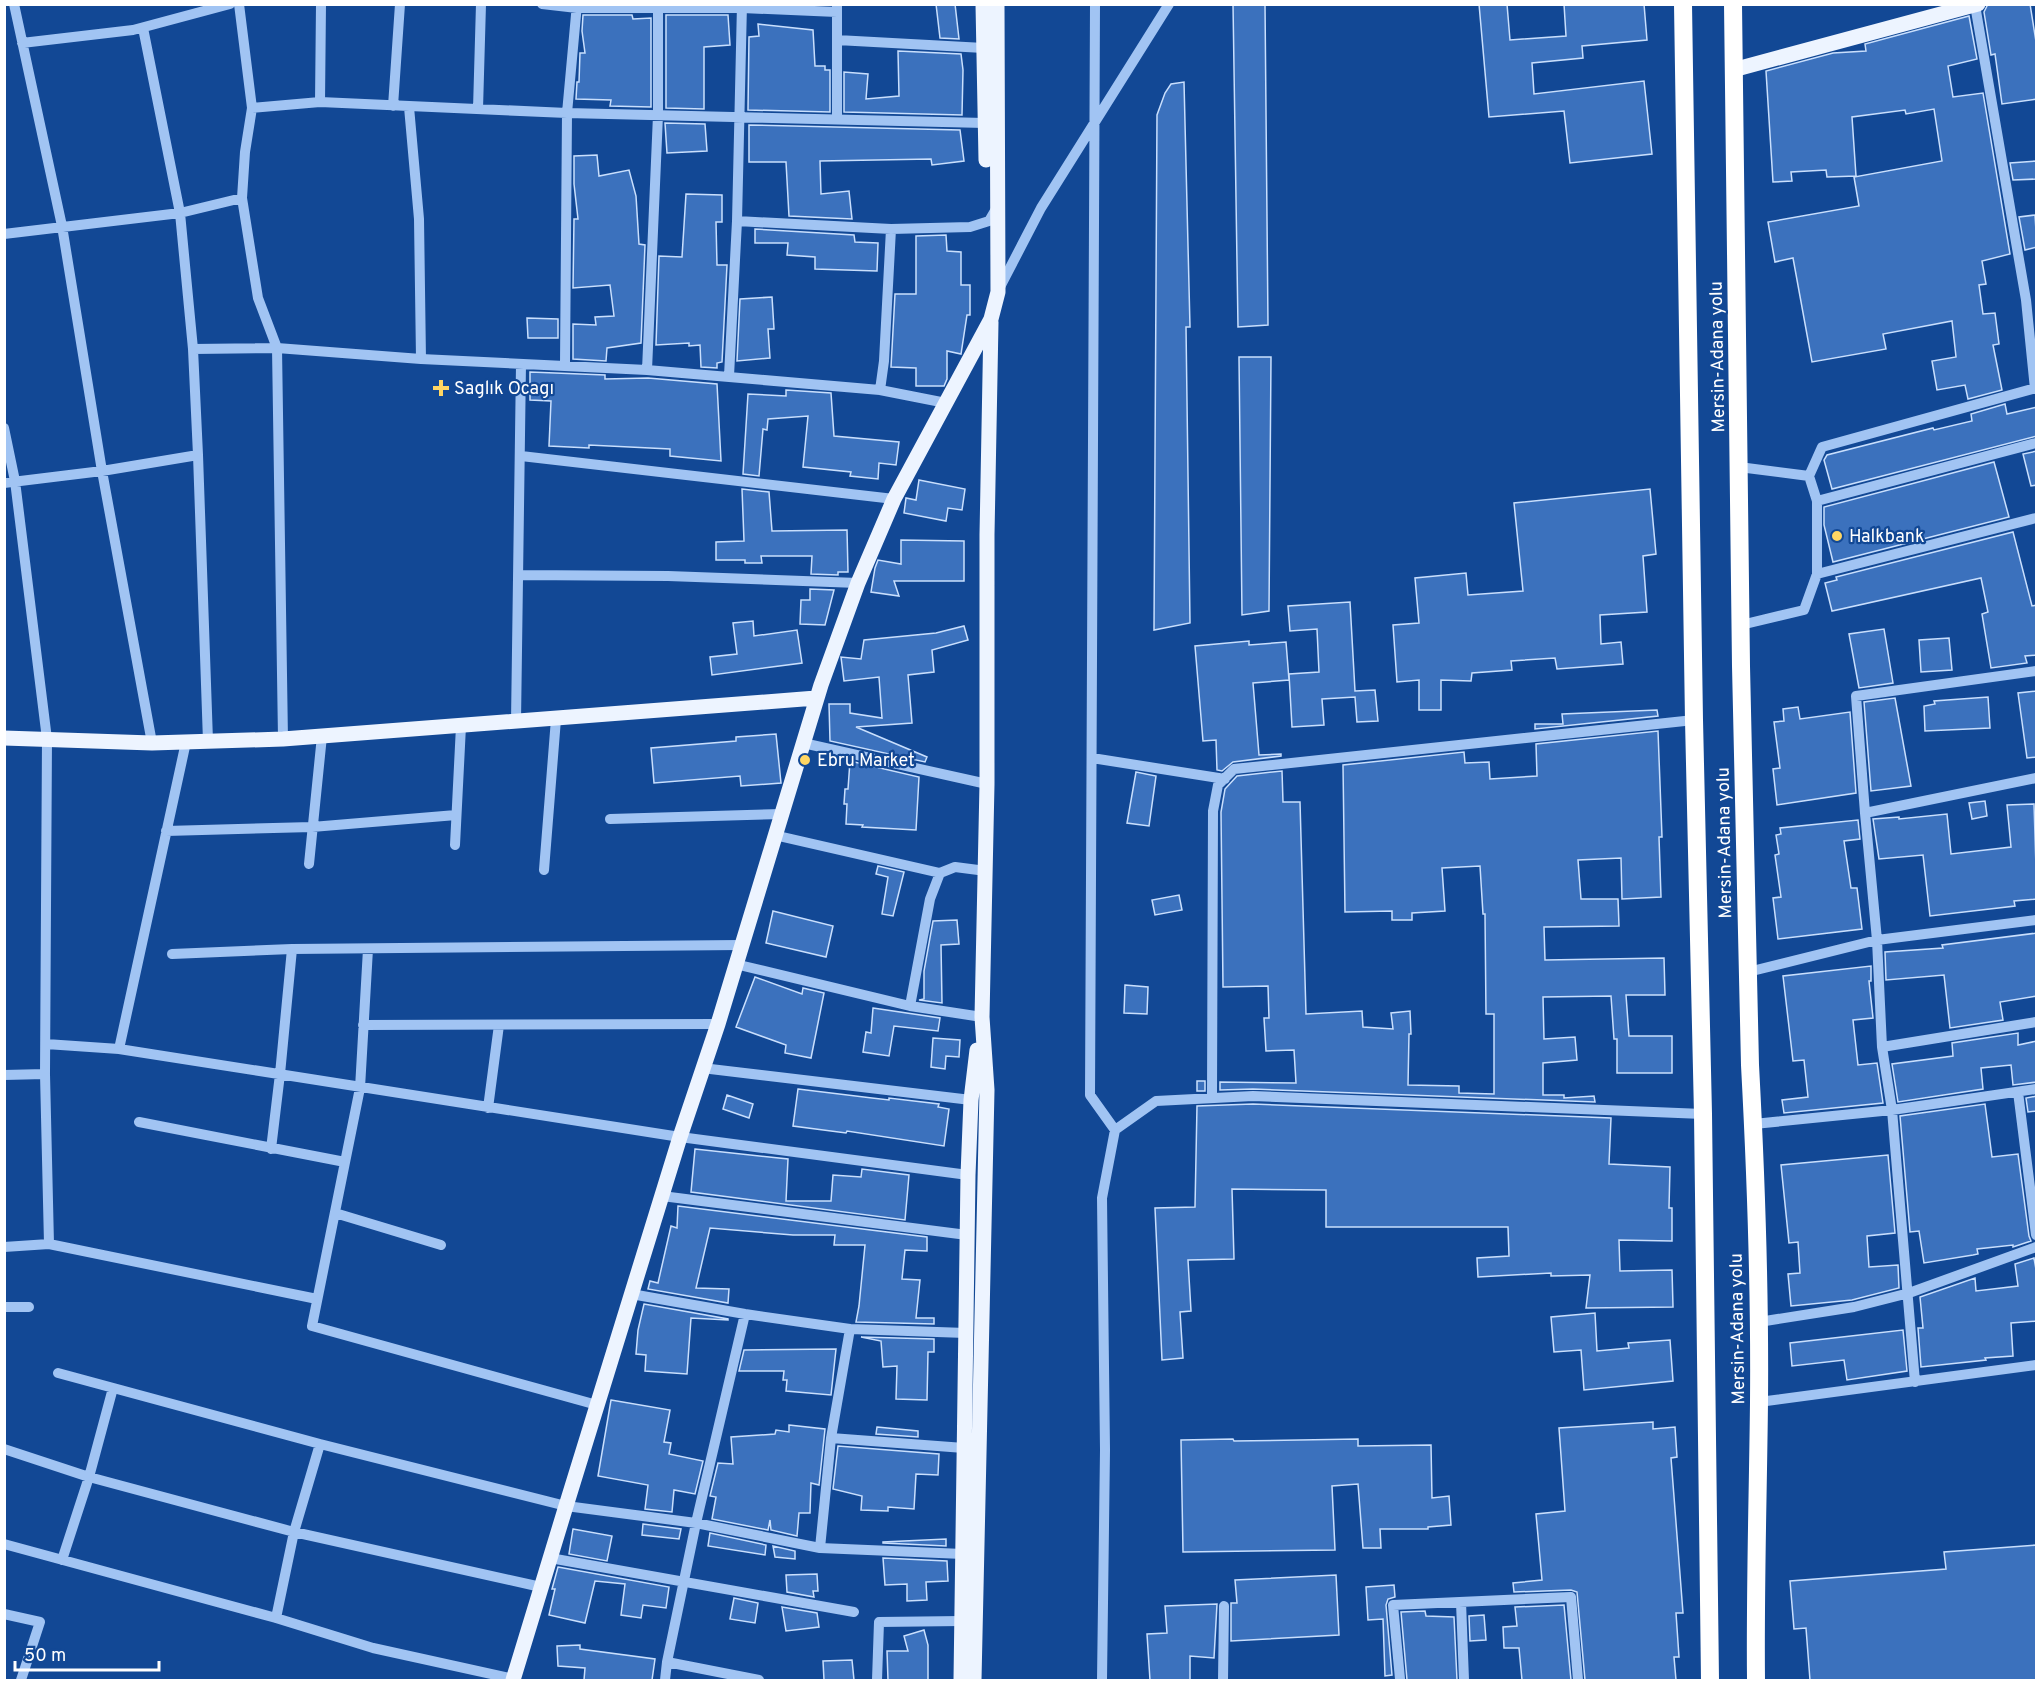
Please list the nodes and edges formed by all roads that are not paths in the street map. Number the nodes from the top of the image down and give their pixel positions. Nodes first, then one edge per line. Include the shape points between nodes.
1 (14, 4) edge
2 (230, 4) edge
3 (239, 4) edge
4 (321, 4) edge
5 (400, 4) edge
6 (481, 4) edge
7 (542, 4) edge
8 (983, 4) edge
9 (997, 4) edge
10 (1095, 4) edge
11 (1169, 4) edge
12 (1683, 4) edge
13 (1733, 4) edge
14 (1977, 5) edge
15 (577, 6) edge
16 (658, 6) edge
17 (742, 6) edge
18 (837, 8) edge
19 (143, 27) junction
20 (837, 40) junction
21 (22, 43) junction
22 (984, 48) junction
23 (1733, 70) junction
24 (320, 102) junction
25 (393, 106) junction
26 (409, 107) junction
27 (252, 108) junction
28 (478, 110) junction
29 (567, 113) junction
30 (658, 115) junction
31 (740, 117) junction
32 (837, 119) junction
33 (985, 123) junction
34 (1095, 123) junction
35 (242, 198) junction
36 (180, 213) junction
37 (992, 215) junction
38 (737, 221) junction
39 (62, 226) junction
40 (891, 229) junction
41 (4, 234) edge
42 (998, 292) junction
43 (2031, 300) edge
44 (991, 319) junction
45 (277, 348) junction
46 (193, 349) junction
47 (421, 359) junction
48 (521, 364) junction
49 (565, 365) junction
50 (647, 370) junction
51 (729, 376) junction
52 (2036, 389) edge
53 (880, 390) junction
54 (946, 403) junction
55 (4, 428) edge
56 (2037, 443) edge
57 (198, 454) junction
58 (521, 456) junction
59 (1739, 467) junction
60 (102, 471) junction
61 (1809, 476) junction
62 (10, 482) edge
63 (894, 499) junction
64 (1817, 501) junction
65 (2037, 518) edge
66 (1817, 574) junction
67 (519, 575) junction
68 (858, 583) junction
69 (1741, 626) junction
70 (2037, 671) edge
71 (816, 698) junction
72 (556, 719) junction
73 (1694, 720) junction
74 (516, 723) junction
75 (461, 726) junction
76 (322, 736) junction
77 (4, 738) edge
78 (47, 739) junction
79 (283, 739) junction
80 (208, 741) junction
81 (186, 742) junction
82 (152, 743) junction
83 (802, 743) junction
84 (1092, 758) junction
85 (2037, 778) edge
86 (1225, 779) junction
87 (987, 784) junction
88 (1865, 813) junction
89 (781, 814) junction
90 (456, 815) junction
91 (610, 819) dead end
92 (312, 827) junction
93 (166, 831) junction
94 (774, 835) junction
95 (455, 845) dead end
96 (309, 864) dead end
97 (544, 870) dead end
98 (986, 871) junction
99 (940, 873) junction
100 (2037, 920) edge
101 (1877, 940) junction
102 (741, 945) junction
103 (292, 949) junction
104 (368, 949) junction
105 (172, 954) dead end
106 (735, 964) junction
107 (1748, 972) junction
108 (910, 1006) junction
109 (982, 1017) junction
110 (2037, 1022) edge
111 (499, 1024) junction
112 (718, 1024) junction
113 (363, 1025) junction
114 (46, 1044) junction
115 (1882, 1047) junction
116 (119, 1049) junction
117 (702, 1068) junction
118 (45, 1074) junction
119 (280, 1074) junction
120 (4, 1075) edge
121 (360, 1088) junction
122 (2037, 1089) edge
123 (2018, 1092) junction
124 (1212, 1098) junction
125 (971, 1100) junction
126 (488, 1108) junction
127 (1892, 1110) junction
128 (1703, 1114) junction
129 (139, 1122) dead end
130 (1754, 1124) junction
131 (1115, 1130) junction
132 (680, 1137) junction
133 (271, 1149) junction
134 (345, 1162) junction
135 (968, 1175) junction
136 (662, 1196) junction
137 (335, 1213) junction
138 (967, 1235) junction
139 (2037, 1235) edge
140 (49, 1244) junction
141 (441, 1245) dead end
142 (4, 1247) edge
143 (2037, 1247) edge
144 (1909, 1293) junction
145 (631, 1294) junction
146 (317, 1299) junction
147 (4, 1307) edge
148 (29, 1307) dead end
149 (745, 1314) junction
150 (1759, 1322) junction
151 (850, 1329) junction
152 (966, 1333) junction
153 (2037, 1365) edge
154 (58, 1373) dead end
155 (1915, 1382) junction
156 (113, 1388) junction
157 (1759, 1402) junction
158 (597, 1405) junction
159 (831, 1438) junction
160 (320, 1444) junction
161 (964, 1448) junction
162 (4, 1449) edge
163 (89, 1477) junction
164 (566, 1506) junction
165 (696, 1523) junction
166 (294, 1532) junction
167 (4, 1544) edge
168 (820, 1548) junction
169 (963, 1554) junction
170 (550, 1558) junction
171 (62, 1560) junction
172 (684, 1582) junction
173 (541, 1587) junction
174 (1461, 1602) junction
175 (1224, 1606) dead end
176 (854, 1612) dead end
177 (4, 1614) edge
178 (276, 1618) junction
179 (962, 1621) junction
180 (667, 1662) junction
181 (1400, 1679) edge
182 (21, 1680) edge
183 (514, 1680) edge
184 (665, 1680) edge
185 (759, 1680) edge
186 (877, 1680) edge
187 (961, 1680) edge
188 (974, 1680) edge
189 (1102, 1680) edge
190 (1223, 1680) edge
191 (1464, 1680) edge
192 (1578, 1680) edge
193 (1710, 1680) edge
194 (1756, 1680) edge

1 - 21 street
2 - 19 street
3 - 27 street
4 - 24 street
5 - 25 street
6 - 28 street
7 - 15 street
8 - 22 main road
9 - 37 main road
10 - 34 street
11 - 34 street
12 - 73 highway, Mersin-Adana yolu
13 - 23 highway, Mersin-Adana yolu
14 - 23 main road
14 - 43 street
15 - 16 street
15 - 29 street
16 - 17 street
16 - 30 street
17 - 18 street
17 - 31 street
18 - 20 street
19 - 21 street
19 - 36 street
20 - 22 street
20 - 32 street
21 - 39 street
22 - 33 main road
23 - 59 highway, Mersin-Adana yolu
24 - 25 street
24 - 27 street
25 - 26 street
26 - 28 street
26 - 47 street via 419,219
27 - 35 street
28 - 29 street
29 - 30 street
29 - 49 street
30 - 31 street
30 - 50 street
31 - 32 street
31 - 38 street
32 - 33 street
33 - 37 main road
34 - 42 street via 1041,208
34 - 84 street
35 - 36 street
35 - 45 street via 258,297
36 - 39 street
36 - 46 street
37 - 40 street via 970,227
37 - 42 main road
37 - 44 main road
38 - 40 street
38 - 51 street
39 - 41 street
39 - 60 street
40 - 53 street
42 - 44 main road
43 - 52 street
44 - 54 main road
44 - 87 main road
45 - 46 street
45 - 47 street
45 - 79 street
46 - 57 street
47 - 48 street
48 - 49 street
48 - 58 street
49 - 50 street
50 - 51 street
51 - 53 street
52 - 61 street via 1822,447
53 - 54 street
54 - 63 main road
55 - 62 street
56 - 64 street
57 - 60 street
57 - 80 street
58 - 63 street
58 - 67 street
59 - 61 street
59 - 69 highway, Mersin-Adana yolu
60 - 62 street
60 - 82 street
61 - 64 street
62 - 78 street
63 - 68 main road
64 - 66 street
65 - 66 street
66 - 69 street via 1804,610
67 - 68 street
67 - 74 street
68 - 71 main road
69 - 107 highway, Mersin-Adana yolu
70 - 88 street via 1856,696
71 - 72 main road
71 - 83 main road
72 - 74 main road
72 - 97 street
73 - 86 street via 1234,769
73 - 128 highway, Mersin-Adana yolu
74 - 75 main road
75 - 76 main road
75 - 90 street
76 - 79 main road
76 - 92 street
77 - 78 main road
78 - 82 main road
78 - 114 street
79 - 80 main road
80 - 81 main road
81 - 82 main road
81 - 93 street
83 - 87 street
83 - 89 main road
84 - 86 street
84 - 131 street via 1089,1095
85 - 88 street
86 - 124 street via 1218,785 1212,811
87 - 98 main road
88 - 101 street
89 - 91 street
89 - 94 main road
90 - 92 street
90 - 95 street
92 - 93 street
92 - 96 street
93 - 116 street
94 - 99 street
94 - 102 main road
98 - 99 street via 955,867
98 - 109 main road
99 - 108 street via 930,899
100 - 101 street
101 - 107 street
101 - 115 street
102 - 104 street
102 - 106 main road
103 - 104 street
103 - 105 street
103 - 119 street
104 - 113 street
106 - 108 street
106 - 112 main road
107 - 130 highway, Mersin-Adana yolu
108 - 109 street
109 - 125 main road
109 - 188 main road via 987,1090
110 - 115 street
111 - 112 street
111 - 113 street
111 - 126 street
112 - 117 main road
113 - 121 street
114 - 116 street
114 - 118 street
115 - 127 street
116 - 119 street
117 - 125 street
117 - 132 main road
118 - 120 street
118 - 140 street
119 - 121 street
119 - 133 street
121 - 126 street
121 - 134 street
122 - 123 street
123 - 127 street
123 - 139 street
124 - 128 street via 1253,1096
124 - 131 street via 1156,1101
125 - 135 main road
126 - 132 street
127 - 130 street
127 - 144 street
128 - 193 highway, Mersin-Adana yolu
129 - 133 street
130 - 150 highway, Mersin-Adana yolu
131 - 189 street via 1102,1198
132 - 135 street
132 - 136 main road
133 - 134 street
134 - 137 street
135 - 138 main road
136 - 138 street
136 - 145 main road
137 - 141 street
137 - 146 street
138 - 152 main road
140 - 142 street
140 - 146 street
143 - 144 street
144 - 150 street via 1854,1307
144 - 155 street
145 - 149 street
145 - 158 main road
146 - 158 street via 312,1326
147 - 148 street
149 - 151 street
149 - 165 street
150 - 157 highway, Mersin-Adana yolu
151 - 152 street
151 - 159 street
152 - 161 main road
153 - 155 street
154 - 156 street
155 - 157 street
156 - 160 street
156 - 163 street
157 - 194 highway, Mersin-Adana yolu
158 - 164 main road
159 - 161 street
159 - 168 street
160 - 164 street
160 - 166 street
161 - 169 main road
162 - 163 street
163 - 166 street
163 - 171 street
164 - 165 street
164 - 170 main road
165 - 168 street
165 - 172 street
166 - 173 street
166 - 178 street
167 - 171 street
168 - 169 street
169 - 179 main road
170 - 172 street
170 - 173 main road
171 - 178 street
172 - 176 street
172 - 180 street
173 - 183 main road
174 - 181 street via 1394,1605
174 - 191 street
174 - 192 street via 1571,1597
175 - 190 street
177 - 182 street via 40,1622
178 - 183 street via 373,1648
179 - 186 street via 879,1622
179 - 187 main road
180 - 184 street
180 - 185 street

